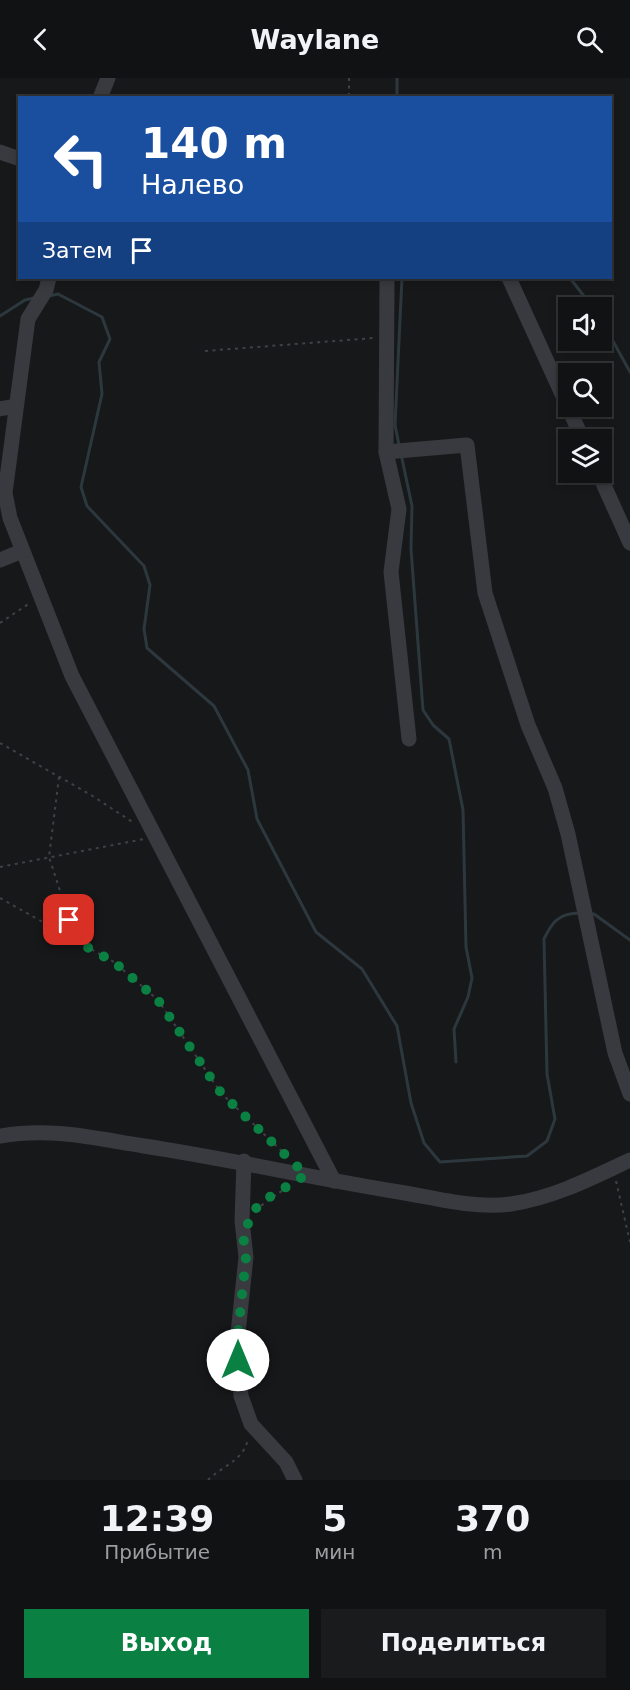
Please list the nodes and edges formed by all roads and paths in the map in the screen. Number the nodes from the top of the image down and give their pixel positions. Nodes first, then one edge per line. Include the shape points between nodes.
1 (108, 78) edge
2 (349, 78) edge
3 (101, 96) edge
4 (350, 96) edge
5 (0, 152) edge
6 (18, 158) edge
7 (49, 279) edge
8 (387, 279) edge
9 (508, 279) edge
10 (386, 337) junction
11 (205, 351) dead end
12 (16, 406) junction
13 (0, 409) edge
14 (578, 429) edge
15 (386, 452) junction
16 (603, 483) edge
17 (630, 543) edge
18 (22, 550) junction
19 (0, 560) edge
20 (40, 597) junction
21 (0, 623) edge
22 (409, 739) dead end
23 (0, 743) edge
24 (59, 777) junction
25 (137, 825) dead end
26 (155, 837) junction
27 (49, 857) junction
28 (0, 867) edge
29 (0, 898) edge
30 (76, 941) junction
31 (630, 1094) edge
32 (0, 1136) edge
33 (630, 1160) edge
34 (244, 1161) junction
35 (614, 1168) junction
36 (306, 1175) junction
37 (334, 1181) junction
38 (243, 1235) junction
39 (630, 1242) edge
40 (251, 1424) junction
41 (208, 1480) edge
42 (295, 1480) edge

1 - 3 street
2 - 4 path
5 - 6 street
7 - 12 street via 28,319
8 - 10 street
9 - 14 street
10 - 11 path
10 - 15 street
12 - 13 street
12 - 18 street via 5,493
15 - 22 street via 399,509 391,572
15 - 31 street via 467,444 485,593 528,725 555,788 615,1053
16 - 17 street
18 - 19 street
18 - 20 street
20 - 21 path
20 - 26 street via 72,676
23 - 24 path
24 - 25 path
24 - 27 path
26 - 27 path
26 - 37 street
27 - 28 path
27 - 30 path
29 - 30 path
30 - 36 path via 114,962 158,1000 221,1093
32 - 34 street via 31,1131 67,1133
33 - 35 street
34 - 36 street
34 - 38 street
35 - 37 street via 554,1194 510,1204 474,1204
35 - 39 path
36 - 37 street
36 - 38 path via 254,1210
38 - 40 street via 246,1257 237,1343 241,1396
40 - 41 path via 247,1448
40 - 42 street via 286,1462

